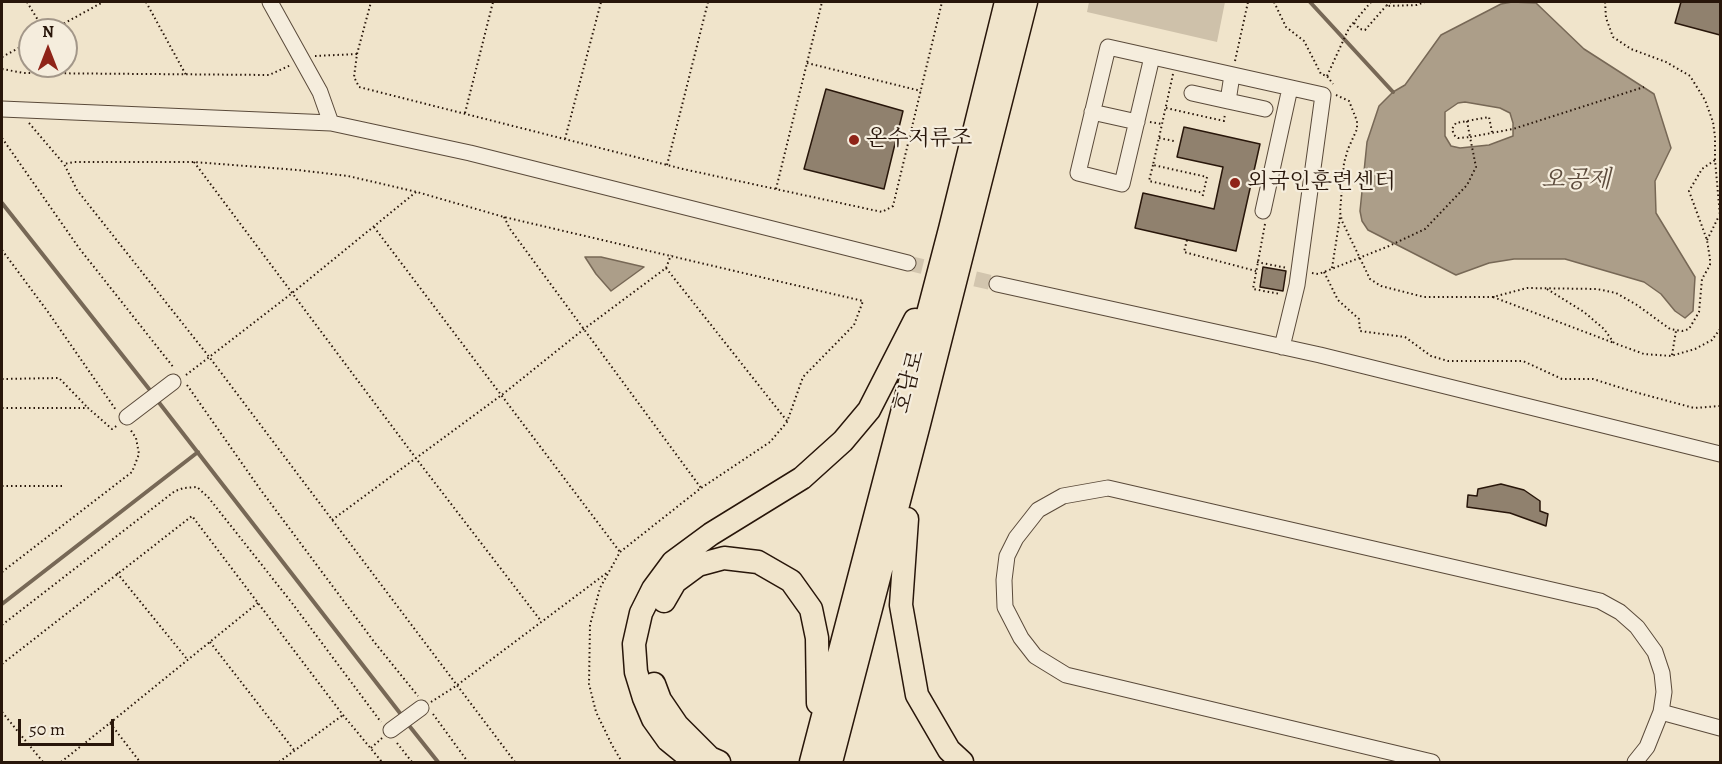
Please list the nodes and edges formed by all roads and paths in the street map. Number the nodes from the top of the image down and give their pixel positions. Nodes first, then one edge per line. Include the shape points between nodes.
1 (27, 2) edge
2 (103, 2) edge
3 (146, 2) edge
4 (270, 2) edge
5 (371, 2) edge
6 (493, 2) edge
7 (601, 2) edge
8 (708, 2) edge
9 (822, 2) edge
10 (942, 2) edge
11 (1006, 2) edge
12 (1026, 2) edge
13 (1248, 2) edge
14 (1274, 2) edge
15 (1371, 2) edge
16 (1391, 2) edge
17 (1425, 2) edge
18 (1605, 2) edge
19 (1386, 6) junction
20 (37, 18) edge
21 (74, 18) edge
22 (1353, 22) junction
23 (18, 48) edge
24 (357, 54) junction
25 (2, 57) edge
26 (1152, 57) junction
27 (302, 58) junction
28 (807, 63) junction
29 (1174, 68) dead end
30 (2, 69) edge
31 (1232, 75) junction
32 (186, 76) junction
33 (1327, 76) junction
34 (1644, 87) dead end
35 (1290, 88) junction
36 (921, 91) junction
37 (1192, 93) dead end
38 (1227, 104) junction
39 (1166, 108) junction
40 (2, 109) edge
41 (18, 109) junction
42 (1265, 109) dead end
43 (1092, 112) junction
44 (465, 113) junction
45 (1467, 121) junction
46 (1143, 122) junction
47 (331, 123) junction
48 (1162, 124) junction
49 (1492, 133) junction
50 (1470, 137) junction
51 (2, 138) edge
52 (1159, 138) junction
53 (565, 139) junction
54 (1174, 141) dead end
55 (1715, 160) junction
56 (194, 162) junction
57 (64, 165) junction
58 (667, 165) junction
59 (1153, 165) junction
60 (776, 189) junction
61 (417, 192) junction
62 (1203, 193) junction
63 (1202, 200) dead end
64 (1263, 211) dead end
65 (1340, 215) junction
66 (1720, 215) edge
67 (504, 217) junction
68 (374, 227) junction
69 (950, 229) junction
70 (1187, 240) dead end
71 (1707, 240) junction
72 (2, 250) edge
73 (671, 255) junction
74 (1359, 258) junction
75 (908, 263) tunnel mouth
76 (666, 268) junction
77 (1290, 269) dead end
78 (1332, 269) junction
79 (1256, 271) junction
80 (1309, 272) dead end
81 (1324, 272) junction
82 (997, 284) tunnel mouth
83 (1545, 288) junction
84 (291, 294) junction
85 (1286, 295) dead end
86 (1493, 297) junction
87 (584, 329) junction
88 (1720, 329) edge
89 (1676, 331) junction
90 (1614, 343) junction
91 (1282, 347) junction
92 (1671, 356) junction
93 (210, 358) junction
94 (2, 379) edge
95 (178, 380) junction
96 (502, 394) junction
97 (1720, 406) edge
98 (2, 408) edge
99 (88, 408) junction
100 (125, 418) junction
101 (787, 422) junction
102 (919, 424) junction
103 (1720, 454) edge
104 (415, 457) junction
105 (2, 486) edge
106 (63, 486) dead end
107 (701, 488) junction
108 (332, 520) junction
109 (620, 552) junction
110 (610, 571) junction
111 (2, 572) edge
112 (117, 573) junction
113 (258, 602) junction
114 (542, 621) junction
115 (2, 625) edge
116 (210, 642) junction
117 (187, 659) junction
118 (2, 664) edge
119 (456, 686) junction
120 (424, 707) junction
121 (2, 712) edge
122 (1661, 712) junction
123 (343, 715) junction
124 (110, 723) junction
125 (1720, 728) edge
126 (389, 731) junction
127 (294, 750) junction
128 (43, 762) edge
129 (61, 762) edge
130 (140, 762) edge
131 (279, 762) edge
132 (382, 762) edge
133 (412, 762) edge
134 (468, 762) edge
135 (515, 762) edge
136 (622, 762) edge
137 (695, 762) edge
138 (719, 762) edge
139 (811, 762) edge
140 (831, 762) edge
141 (962, 762) edge
142 (1432, 762) edge
143 (1635, 762) edge

1 - 20 path
2 - 21 path
3 - 32 path
4 - 27 street
5 - 24 path
6 - 44 path
7 - 53 path
8 - 58 path
9 - 28 path
10 - 36 path
11 - 69 highway, 호남로
12 - 102 highway, 호남로
13 - 31 path
14 - 33 path via 1286,27 1304,41 1321,75
15 - 22 path
16 - 19 path
17 - 19 path
18 - 55 path via 1613,37 1690,76 1713,122
19 - 22 path via 1365,30
22 - 33 path
23 - 25 path
24 - 27 path
24 - 44 path via 354,77 358,87
26 - 31 street
26 - 43 street via 1108,47
26 - 46 street
27 - 32 path via 269,75
27 - 47 street
28 - 36 path
28 - 60 path
29 - 39 path
30 - 32 path via 24,73
31 - 35 street
31 - 38 street
33 - 65 path via 1336,95 1349,101 1357,121 1344,163
34 - 49 path
35 - 64 street
35 - 91 street via 1323,95 1297,285
36 - 60 path via 892,206 882,212
37 - 38 street
38 - 39 path via 1224,121
38 - 42 street
39 - 48 path
40 - 41 street
41 - 47 street
41 - 57 path
43 - 46 street
43 - 46 street via 1078,173 1122,184
44 - 53 path
45 - 49 path via 1489,117
45 - 50 path
45 - 50 path via 1456,123 1452,129 1458,138
46 - 48 path
47 - 75 street via 470,153
48 - 52 path
49 - 50 path
50 - 74 path via 1476,167 1465,188 1425,229
51 - 95 path
52 - 54 path
52 - 59 path
53 - 58 path
55 - 66 path
55 - 71 path via 1702,169 1689,191
56 - 57 path
56 - 61 path via 348,176
56 - 84 path
57 - 93 path via 77,190
58 - 60 path
59 - 62 path via 1207,177
59 - 62 path via 1149,181
61 - 67 path
61 - 68 path
62 - 63 path
65 - 74 path
65 - 78 path
66 - 71 path
67 - 73 path
67 - 87 path
68 - 84 path
68 - 96 path
69 - 137 highway via 922,305 869,410 843,441 802,478 673,562 649,597 634,644 636,672 653,719 668,740
69 - 139 highway, 호남로
70 - 79 path via 1185,252
71 - 89 path via 1710,264 1702,279 1699,312 1689,329
72 - 100 path
73 - 76 path
73 - 101 path via 863,301 854,325 803,377
74 - 78 path
74 - 86 path via 1370,279 1387,287 1424,297
76 - 87 path
76 - 101 path
77 - 79 path via 1257,262
78 - 81 path
79 - 85 path via 1253,289
80 - 81 path
81 - 97 path via 1338,300 1359,319 1360,331 1405,337 1431,356 1448,361 1523,361 1562,379 1593,379 1694,408
82 - 91 street
83 - 86 path via 1527,288
83 - 89 path via 1616,293
83 - 90 path via 1584,312
84 - 93 path
84 - 104 path
86 - 90 path
87 - 96 path
87 - 107 path
88 - 92 path via 1712,340
89 - 92 path
90 - 92 path via 1644,354
91 - 103 street
93 - 95 path
93 - 108 path
94 - 99 path via 59,378
95 - 100 street
95 - 120 path
96 - 104 path
96 - 109 path
98 - 99 path
99 - 100 path via 112,429
100 - 111 path via 136,438 139,454 132,472
101 - 107 path via 770,442
102 - 140 highway, 호남로
102 - 141 highway via 903,547 901,605 917,694 949,750
104 - 108 path
104 - 114 path
105 - 106 path
107 - 109 path
108 - 119 path
109 - 110 path
110 - 114 path
110 - 136 path via 600,588 590,625 589,684 596,712
112 - 113 path via 192,516
112 - 117 path
112 - 118 path
113 - 116 path
113 - 123 path
114 - 119 path
115 - 126 path via 175,491 197,487
116 - 117 path
116 - 127 path
117 - 124 path
119 - 120 path
119 - 135 path
120 - 126 street
120 - 134 path
121 - 128 path
122 - 125 street
122 - 142 street via 1664,692 1655,652 1638,627 1600,601 1108,488 1063,496 1038,510 1016,538 1007,556 1005,608 1035,656 1066,675
122 - 143 street via 1647,747
123 - 127 path
123 - 132 path
124 - 129 path
124 - 130 path
126 - 133 path
127 - 131 path
138 - 139 highway via 677,725 660,700 650,670 649,642 657,611 675,582 698,565 724,558 758,562 791,581 811,609 817,638 818,689

